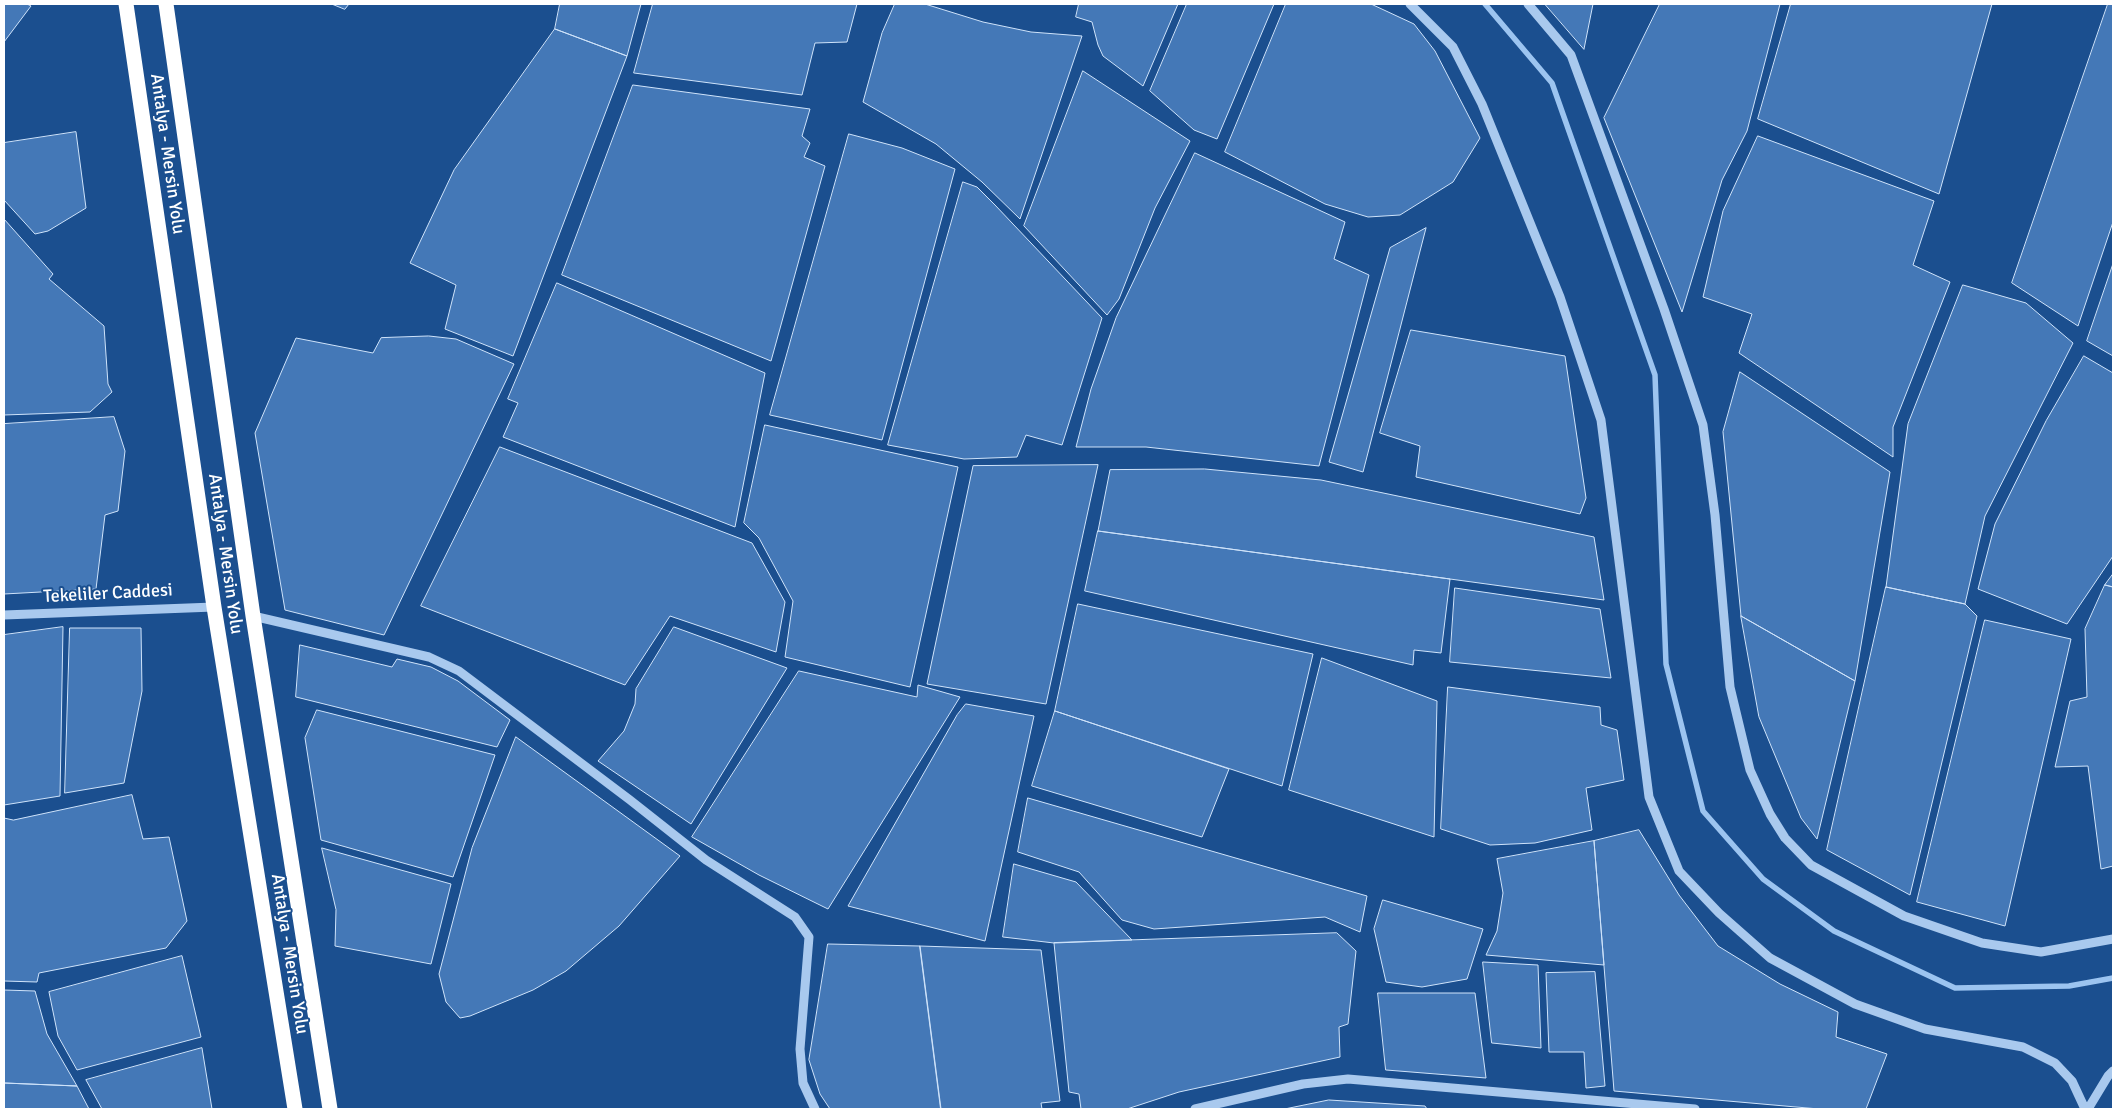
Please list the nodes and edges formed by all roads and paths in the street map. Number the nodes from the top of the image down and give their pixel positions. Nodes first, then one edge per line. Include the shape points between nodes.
1 (126, 4) edge
2 (166, 4) edge
3 (1410, 4) edge
4 (1528, 4) edge
5 (214, 607) junction
6 (4, 616) edge
7 (253, 616) junction
8 (2113, 938) edge
9 (2113, 1071) edge
10 (295, 1109) edge
11 (330, 1109) edge
12 (816, 1109) edge
13 (1195, 1109) edge
14 (1695, 1109) edge
15 (2087, 1109) edge

1 - 5 highway, Antalya - Mersin Yolu
2 - 7 highway, Antalya - Mersin Yolu
3 - 15 street via 1453,47 1482,104 1560,297 1601,420 1650,797 1679,871 1770,958 1855,1004 1925,1029 2024,1047 2055,1063 2072,1081
4 - 8 street via 1572,55 1703,425 1715,515 1730,687 1750,770 1785,838 1811,864 1904,916 1982,943 2041,952
5 - 6 street, Tekeliler Caddesi
5 - 10 highway, Antalya - Mersin Yolu
7 - 11 highway, Antalya - Mersin Yolu
7 - 12 street via 428,658 459,671 706,860 795,917 809,937 800,1049 803,1083
9 - 15 street
13 - 14 street via 1303,1084 1348,1079

